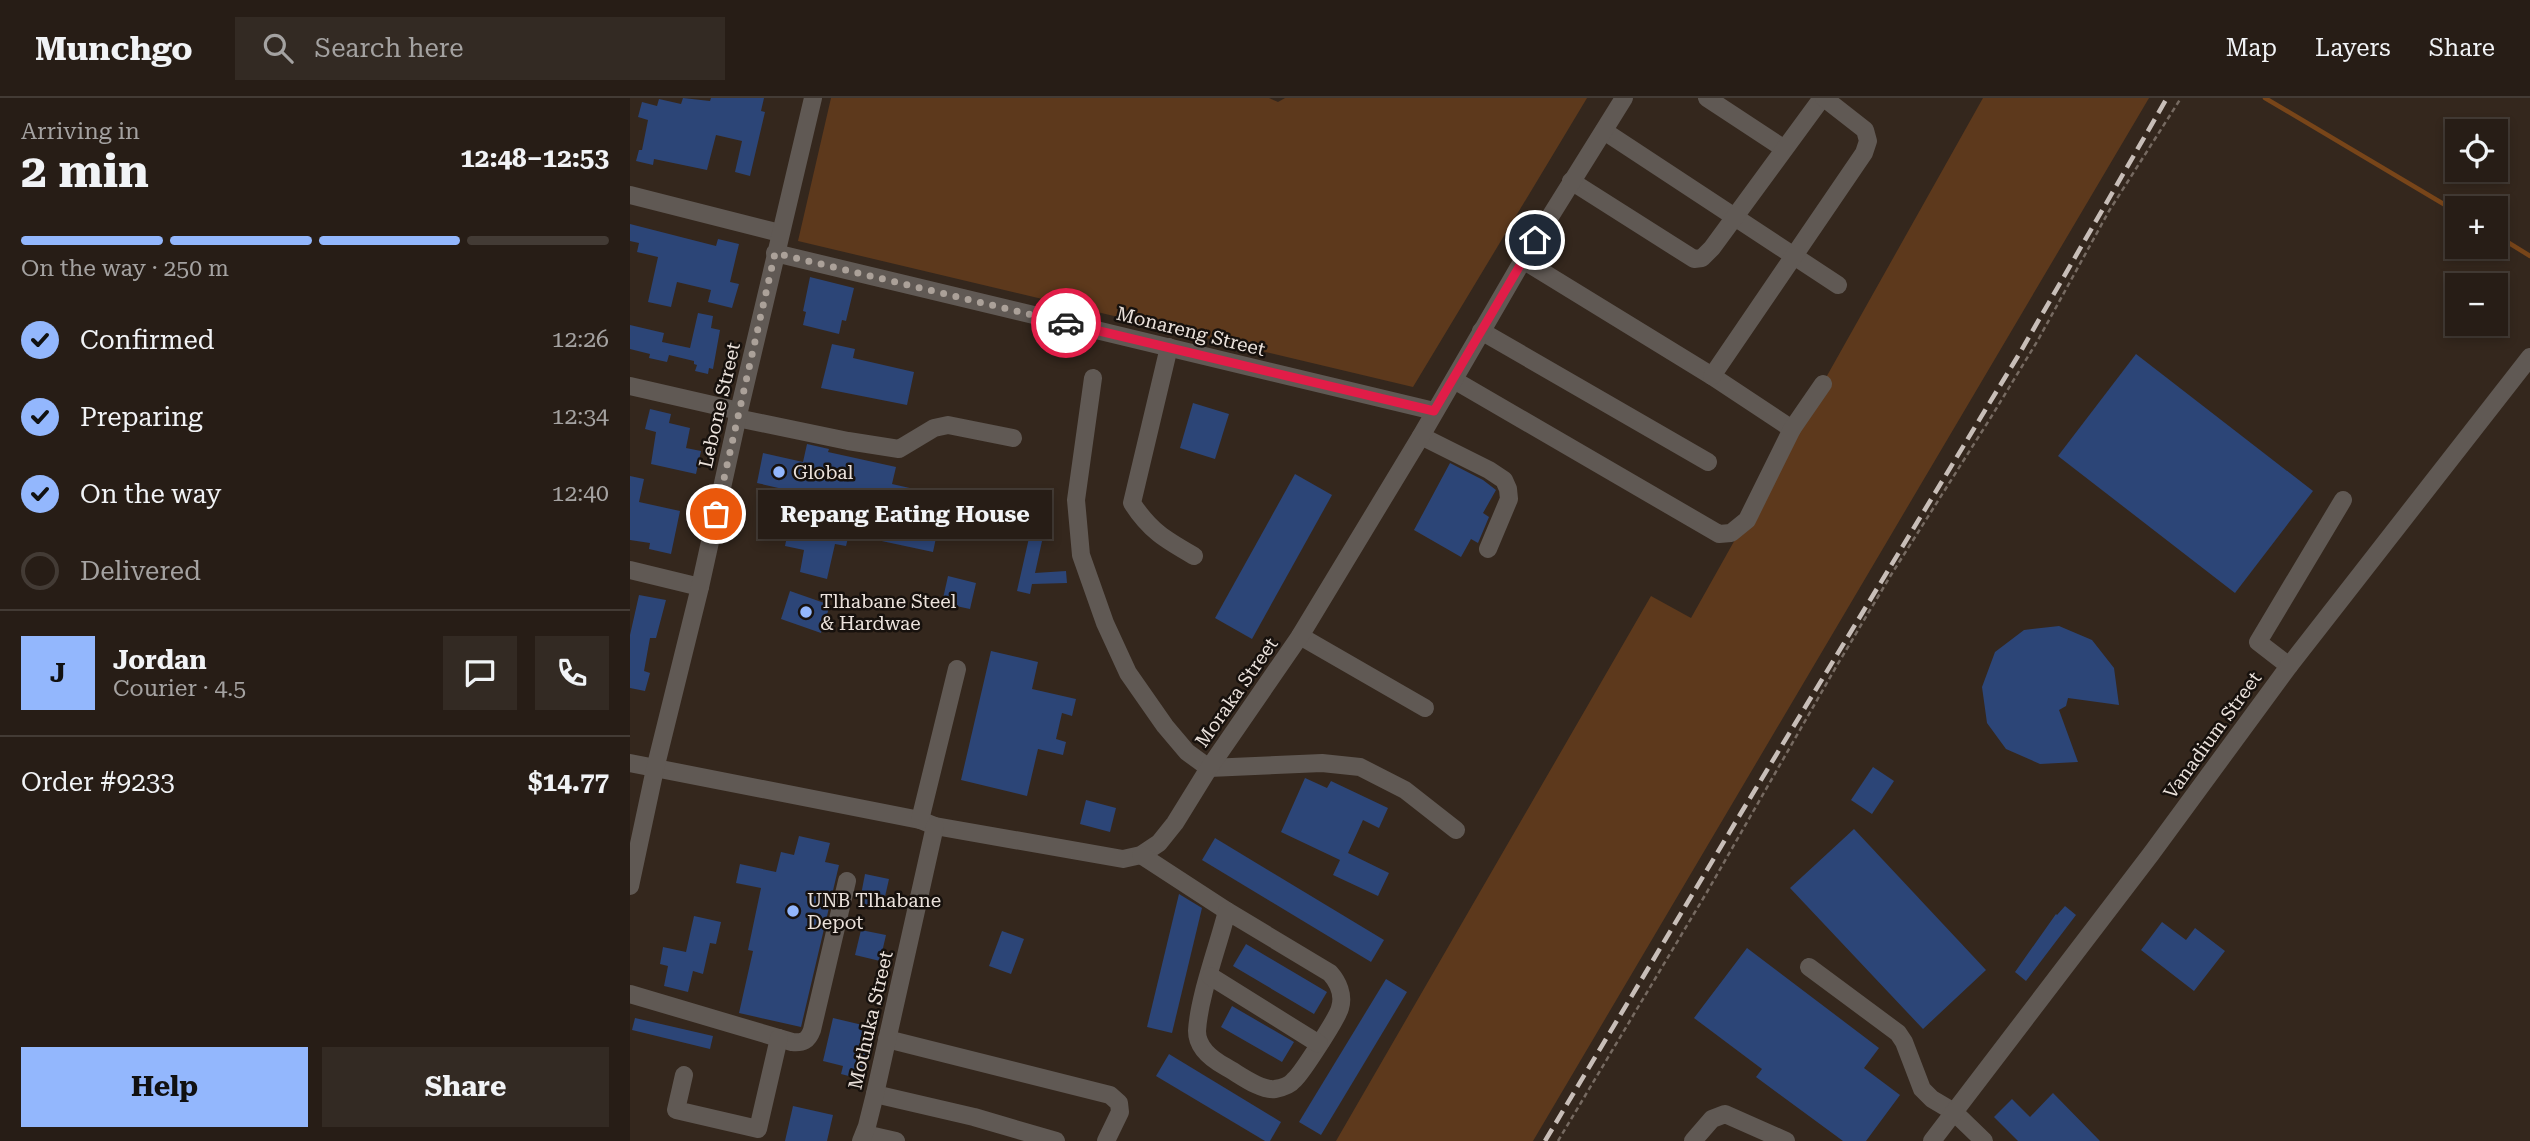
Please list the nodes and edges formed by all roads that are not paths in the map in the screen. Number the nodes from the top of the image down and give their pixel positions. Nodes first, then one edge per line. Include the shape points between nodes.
1 (813, 98) edge
2 (1624, 98) edge
3 (1707, 98) edge
4 (1823, 98) edge
5 (1604, 131) junction
6 (1783, 148) junction
7 (1571, 181) junction
8 (630, 195) edge
9 (1735, 216) junction
10 (780, 233) junction
11 (775, 253) junction
12 (1795, 255) junction
13 (1523, 260) junction
14 (1838, 285) dead end
15 (1481, 331) junction
16 (1169, 348) junction
17 (2530, 357) edge
18 (1712, 376) junction
19 (1093, 378) dead end
20 (1454, 380) junction
21 (1823, 384) dead end
22 (630, 386) edge
23 (1434, 411) junction
24 (738, 414) junction
25 (1792, 429) junction
26 (1421, 436) junction
27 (1013, 438) dead end
28 (1709, 463) dead end
29 (2343, 500) dead end
30 (1489, 549) dead end
31 (1194, 556) dead end
32 (630, 570) edge
33 (700, 587) junction
34 (1300, 636) junction
35 (2289, 666) junction
36 (957, 670) dead end
37 (1425, 708) dead end
38 (630, 763) edge
39 (1209, 768) junction
40 (655, 769) junction
41 (927, 823) junction
42 (1456, 830) dead end
43 (1141, 855) junction
44 (847, 881) dead end
45 (630, 886) edge
46 (1227, 911) junction
47 (1809, 967) dead end
48 (1210, 976) junction
49 (630, 994) edge
50 (779, 1038) junction
51 (887, 1039) junction
52 (1319, 1044) junction
53 (684, 1075) dead end
54 (875, 1094) junction
55 (1954, 1112) junction
56 (863, 1138) edge
57 (896, 1141) edge
58 (1056, 1141) edge
59 (1107, 1141) edge
60 (1693, 1141) edge
61 (1786, 1141) edge
62 (1932, 1141) edge
63 (1984, 1141) edge

1 - 10 street, Lebone Street
2 - 5 street, Moraka Street
3 - 6 street
4 - 6 street
4 - 12 street via 1862,126 1868,141
5 - 7 street, Moraka Street
5 - 9 street
6 - 9 street
7 - 9 street via 1694,259 1706,254
7 - 13 street, Moraka Street
8 - 10 street
9 - 12 street
10 - 11 street, Lebone Street
11 - 16 street, Monareng Street
11 - 24 street, Lebone Street
12 - 14 street
12 - 18 street
13 - 15 street, Moraka Street
13 - 18 street
15 - 20 street, Moraka Street
15 - 28 street
16 - 23 street, Monareng Street
16 - 31 street via 1132,503 1159,537
17 - 35 street, Vanadium Street
18 - 25 street
19 - 39 street via 1076,500 1081,555 1128,673 1187,752
20 - 23 street, Moraka Street
20 - 25 street via 1719,534 1731,533 1747,520
21 - 25 street
22 - 24 street
23 - 26 street, Moraka Street
24 - 27 street via 848,442 899,449 948,425
24 - 33 street, Lebone Street
26 - 30 street via 1504,480 1509,499
26 - 34 street, Moraka Street
29 - 35 street via 2258,642
32 - 33 street
33 - 40 street, Lebone Street
34 - 37 street
34 - 39 street, Moraka Street
35 - 55 street, Vanadium Street
36 - 41 street, Mothuka Street
38 - 40 street
39 - 42 street via 1322,763 1360,767 1405,790
39 - 43 street, Moraka Street via 1175,823
40 - 41 street
40 - 45 street, Lebone Street
41 - 43 street via 1123,859
41 - 51 street, Mothuka Street
43 - 46 street
44 - 50 street via 810,1035 800,1043
46 - 48 street
46 - 52 street via 1338,982 1340,1008
47 - 55 street via 1898,1032 1922,1089
48 - 52 street
48 - 52 street via 1197,1033 1215,1061 1260,1086 1275,1089 1296,1079
49 - 50 street
50 - 53 street via 758,1129 676,1110
51 - 54 street, Mothuka Street
51 - 59 street via 1110,1095 1121,1112
54 - 56 street, Mothuka Street
54 - 58 street
55 - 62 street, Vanadium Street
55 - 63 street
56 - 57 street
60 - 61 street via 1712,1119 1725,1114

